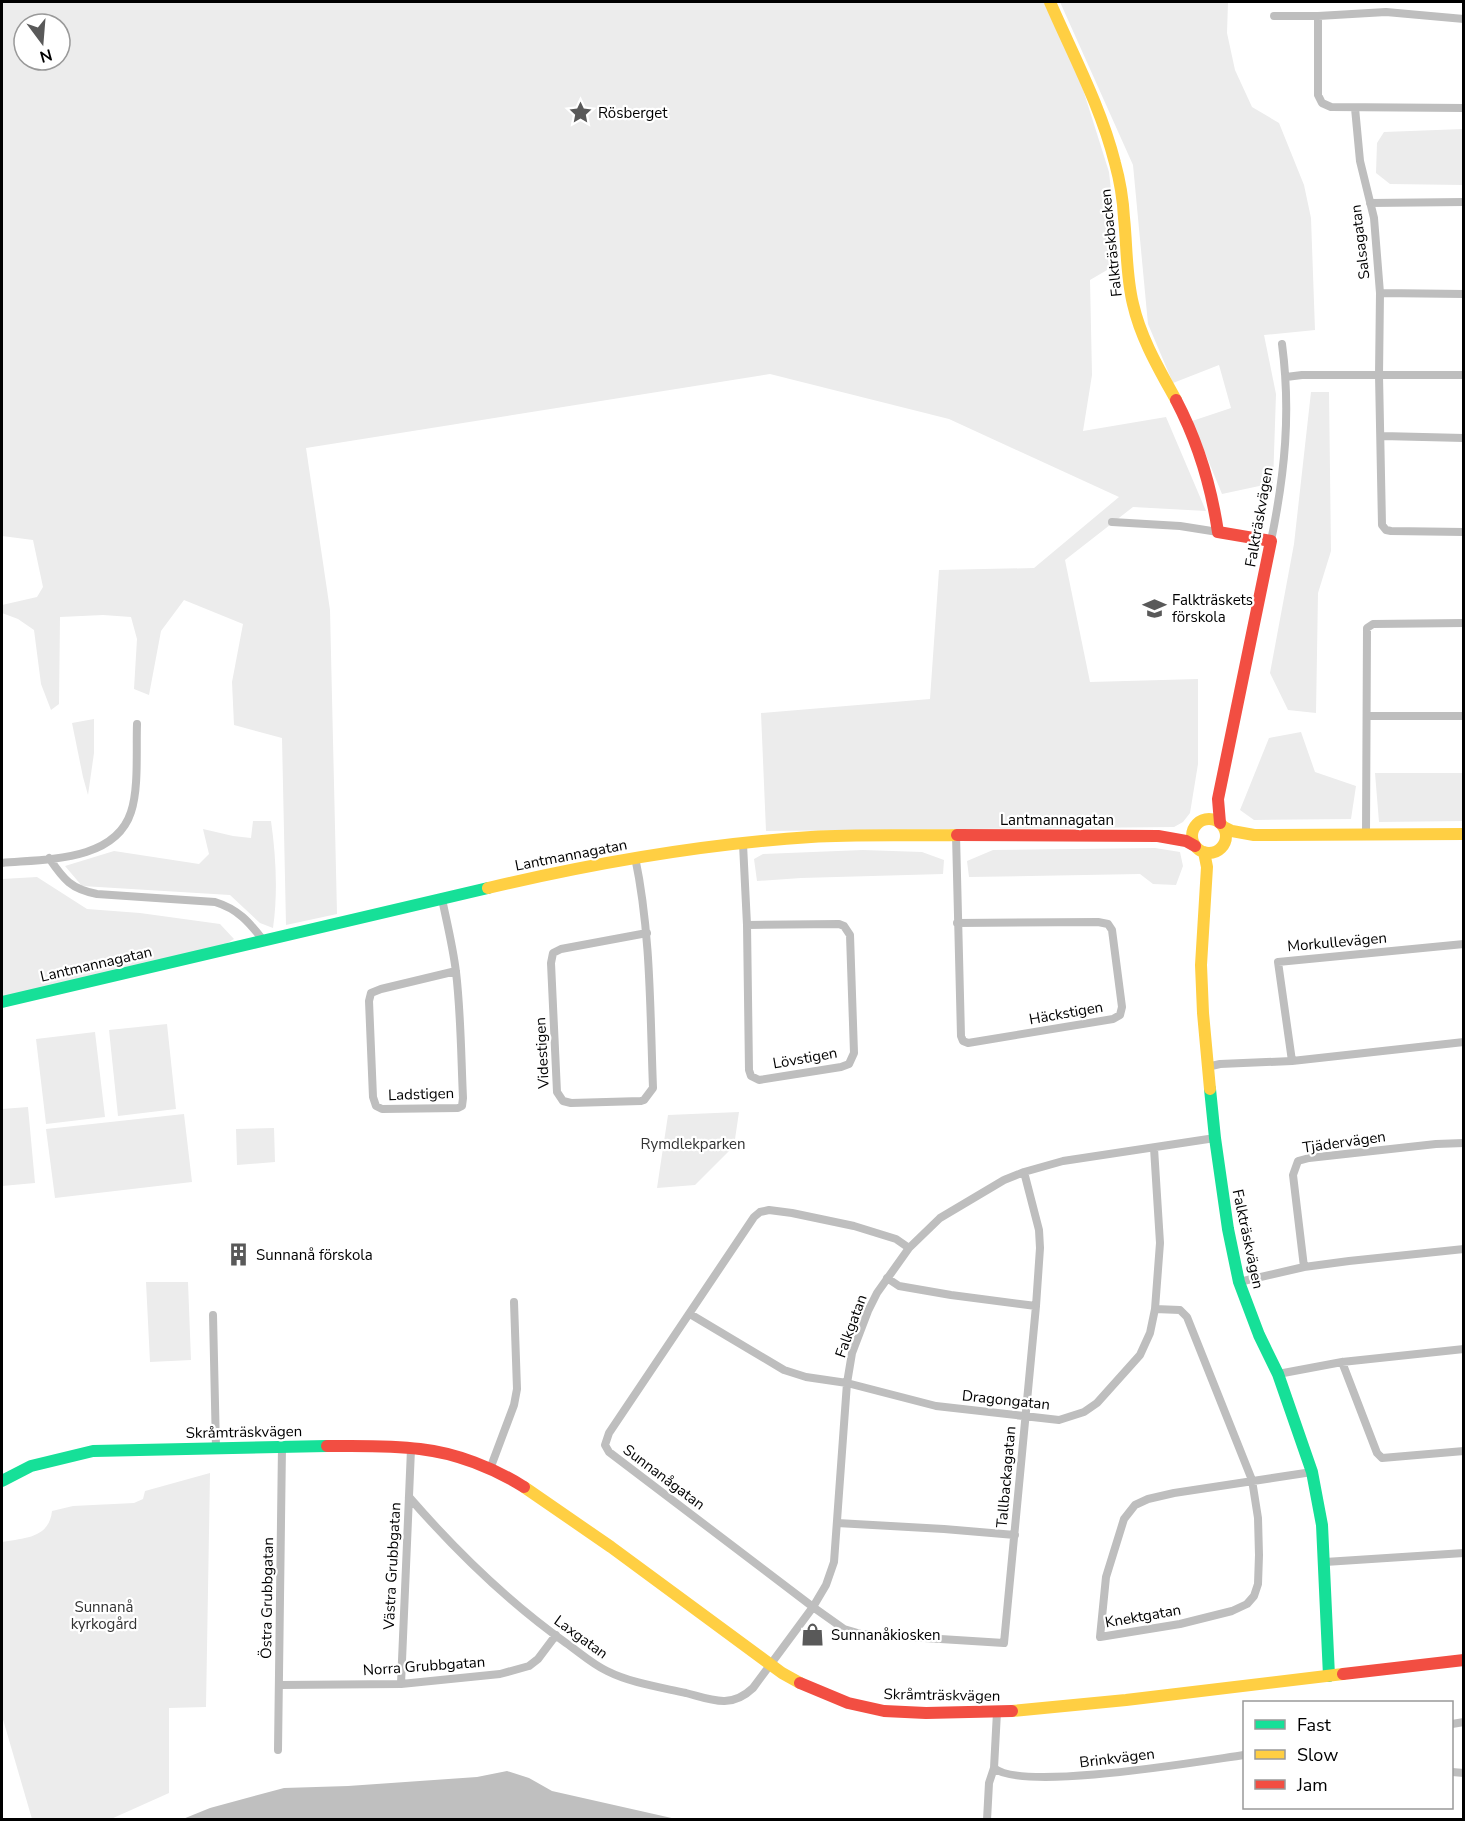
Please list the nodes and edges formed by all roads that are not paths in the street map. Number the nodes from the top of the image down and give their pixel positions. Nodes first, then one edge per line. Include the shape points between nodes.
1 (1050, 2) edge
2 (1274, 16) dead end
3 (1318, 16) junction
4 (1464, 19) edge
5 (1355, 108) junction
6 (1464, 108) edge
7 (1464, 202) edge
8 (1370, 203) junction
9 (1380, 293) junction
10 (1464, 294) edge
11 (1282, 344) dead end
12 (1379, 375) junction
13 (1464, 375) edge
14 (1286, 377) junction
15 (1382, 436) junction
16 (1464, 438) edge
17 (1112, 522) dead end
18 (1218, 532) junction
19 (1464, 532) edge
20 (1271, 540) junction
21 (1464, 623) edge
22 (1368, 716) junction
23 (1464, 716) edge
24 (137, 724) dead end
25 (1218, 799) junction
26 (1202, 821) junction
27 (1222, 825) junction
28 (1366, 833) junction
29 (1464, 834) edge
30 (956, 835) junction
31 (1254, 835) junction
32 (1158, 836) junction
33 (743, 844) junction
34 (1209, 849) junction
35 (635, 857) junction
36 (49, 858) junction
37 (2, 863) edge
38 (442, 899) junction
39 (957, 923) junction
40 (747, 924) junction
41 (646, 933) junction
42 (263, 940) junction
43 (1464, 944) edge
44 (456, 971) junction
45 (2, 1002) edge
46 (1464, 1042) edge
47 (1292, 1061) junction
48 (1208, 1067) junction
49 (1215, 1138) junction
50 (1464, 1143) edge
51 (1154, 1148) junction
52 (1024, 1172) junction
53 (909, 1248) junction
54 (1464, 1249) edge
55 (1304, 1267) junction
56 (887, 1278) junction
57 (1239, 1282) junction
58 (514, 1302) dead end
59 (1036, 1306) junction
60 (1155, 1309) junction
61 (690, 1314) junction
62 (213, 1315) dead end
63 (1464, 1349) edge
64 (1342, 1362) junction
65 (1278, 1374) junction
66 (847, 1383) junction
67 (1025, 1416) junction
68 (282, 1446) junction
69 (216, 1448) junction
70 (411, 1449) junction
71 (1464, 1451) edge
72 (490, 1469) junction
73 (1312, 1472) junction
74 (1252, 1480) junction
75 (2, 1481) edge
76 (409, 1497) junction
77 (837, 1523) junction
78 (1015, 1535) junction
79 (1464, 1553) edge
80 (1325, 1562) junction
81 (813, 1607) junction
82 (556, 1635) junction
83 (1004, 1643) joint
84 (1464, 1660) edge
85 (770, 1665) junction
86 (1329, 1676) junction
87 (401, 1684) junction
88 (280, 1685) junction
89 (998, 1712) junction
90 (278, 1750) dead end
91 (1243, 1755) edge
92 (994, 1768) junction
93 (987, 1820) edge

1 - 18 street, Falkträskbacken via 1085,76 1114,158 1136,317 1195,442 1210,484
2 - 3 street
3 - 4 street via 1386,12
3 - 5 street via 1318,95 1331,107
5 - 6 street
5 - 8 street, Salsagatan via 1360,161
7 - 8 street
8 - 9 street, Salsagatan
9 - 10 street
9 - 12 street, Salsagatan
11 - 14 street, Falkträskvägen
12 - 13 street
12 - 14 street
12 - 15 street, Salsagatan
14 - 20 street, Falkträskvägen via 1286,451
15 - 16 street
15 - 19 street, Salsagatan via 1382,525 1386,530
17 - 18 street
18 - 20 street
20 - 25 street, Falkträskvägen
21 - 22 street via 1373,624 1367,628
22 - 23 street
22 - 28 street
24 - 36 street via 134,798 125,824 109,843 92,852
25 - 26 street
25 - 27 street
26 - 27 street via 1211,819
26 - 32 street, Lantmannagatan
26 - 34 street via 1194,827 1192,836
27 - 31 street
27 - 34 street via 1227,836
28 - 29 street
28 - 31 street
30 - 32 street, Lantmannagatan
30 - 33 street, Lantmannagatan via 812,837
30 - 39 street, Häckstigen
31 - 34 street
32 - 34 street, Lantmannagatan
33 - 35 street, Lantmannagatan
33 - 40 street, Lövstigen
34 - 48 street, Falkträskvägen via 1201,965
35 - 38 street, Lantmannagatan
35 - 41 street, Videstigen
36 - 37 street
36 - 42 street via 64,879 82,891 229,906
38 - 42 street, Lantmannagatan
38 - 44 street, Ladstigen
39 - 39 street, Häckstigen via 963,1041 979,1042 1120,1015 1112,930 1108,924
40 - 40 street, Lövstigen via 751,1076 759,1080 849,1064 854,1053 848,930 839,924
41 - 41 street, Videstigen via 653,1088 641,1101 563,1101 557,1092 551,963 554,953
42 - 45 street, Lantmannagatan
43 - 47 street, Morkullevägen via 1278,962
44 - 44 street, Ladstigen via 462,1106 376,1106 371,993
46 - 47 street
47 - 48 street
48 - 49 street, Falkträskvägen
49 - 51 street, Falkgatan
49 - 57 street, Falkträskvägen
50 - 55 street, Tjädervägen via 1298,1161 1293,1175
51 - 52 street, Falkgatan via 1063,1161
51 - 60 street, Dragongatan via 1160,1243
52 - 53 street, Falkgatan via 940,1218
52 - 59 street, Tallbackagatan via 1039,1230
53 - 56 street, Falkgatan
53 - 61 street, Sunnanågatan via 896,1239 854,1226 792,1213 760,1212
54 - 55 street
55 - 57 street
56 - 59 street via 899,1286
56 - 66 street, Falkgatan via 859,1334
57 - 65 street, Falkträskvägen
58 - 72 street via 517,1389
59 - 67 street, Tallbackagatan
60 - 67 street, Dragongatan via 1140,1355 1096,1403 1084,1412 1059,1420
60 - 74 street via 1180,1310 1187,1317
61 - 66 street, Dragongatan via 784,1370
61 - 81 street, Sunnanågatan via 609,1432 605,1445 609,1452
62 - 69 street
63 - 64 street
64 - 65 street
64 - 71 street via 1382,1458
65 - 73 street, Falkträskvägen
66 - 67 street, Dragongatan via 936,1406
66 - 77 street, Falkgatan
67 - 78 street, Tallbackagatan
68 - 69 street, Skråmträskvägen
68 - 70 street, Skråmträskvägen
68 - 88 street, Östra Grubbgatan
69 - 75 street, Skråmträskvägen via 93,1451 31,1467
70 - 72 street, Skråmträskvägen via 467,1460
70 - 76 street, Västra Grubbgatan
72 - 85 street, Skråmträskvägen via 549,1503
73 - 74 street, Knektgatan
73 - 80 street, Falkträskvägen
74 - 74 street, Knektgatan via 1148,1498 1135,1505 1124,1519 1106,1577 1100,1637 1180,1624 1247,1605 1258,1584 1258,1518
76 - 82 street, Laxgatan via 505,1596
76 - 87 street, Västra Grubbgatan
77 - 78 street
77 - 81 street, Falkgatan via 832,1573
78 - 83 street, Tallbackagatan
79 - 80 street
80 - 86 street, Falkträskvägen
81 - 83 street, Sunnanågatan via 844,1629 861,1634
81 - 85 street, Falkgatan
82 - 85 street, Laxgatan via 605,1670 625,1679 714,1700 744,1696
82 - 87 street, Norra Grubbgatan via 538,1659 522,1669
84 - 86 street, Skråmträskvägen
85 - 89 street, Skråmträskvägen via 801,1684 875,1709
86 - 89 street, Skråmträskvägen
87 - 88 street, Norra Grubbgatan
88 - 90 street, Östra Grubbgatan
89 - 92 street
91 - 92 street, Brinkvägen via 1070,1777 1016,1776
92 - 93 street

